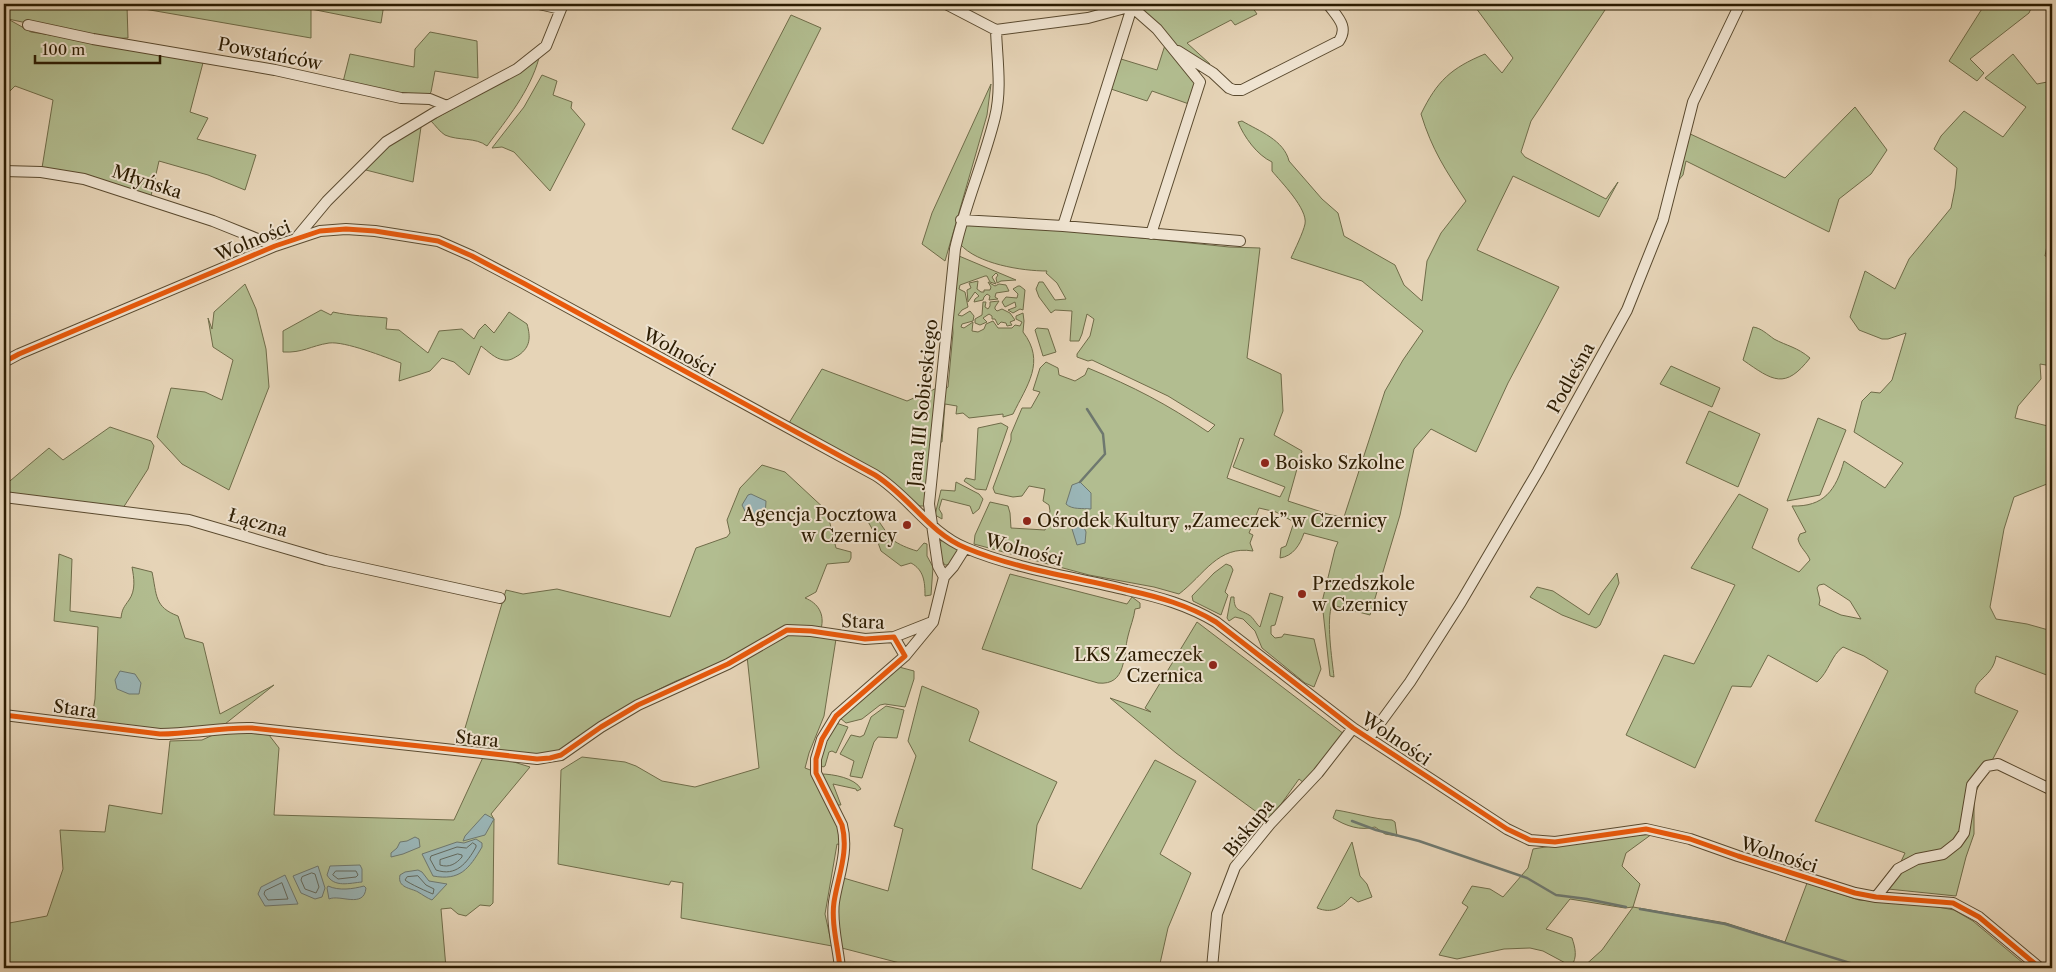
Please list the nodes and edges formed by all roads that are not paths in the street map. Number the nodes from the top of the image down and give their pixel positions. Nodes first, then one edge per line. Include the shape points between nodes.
1 (539, 4) edge
2 (946, 4) edge
3 (1328, 4) edge
4 (1740, 4) edge
5 (562, 6) edge
6 (1135, 6) edge
7 (28, 25) dead end
8 (996, 30) junction
9 (1171, 47) junction
10 (1213, 73) junction
11 (1200, 82) junction
12 (430, 99) junction
13 (447, 106) junction
14 (434, 113) junction
15 (4, 171) edge
16 (961, 220) junction
17 (1062, 226) junction
18 (1151, 234) junction
19 (297, 237) junction
20 (1240, 241) dead end
21 (275, 246) junction
22 (4, 362) edge
23 (4, 497) edge
24 (931, 525) junction
25 (965, 548) junction
26 (944, 577) junction
27 (500, 598) dead end
28 (933, 622) junction
29 (894, 636) junction
30 (905, 656) junction
31 (4, 715) edge
32 (1353, 728) junction
33 (1368, 738) junction
34 (2052, 790) edge
35 (1876, 897) junction
36 (840, 968) edge
37 (1212, 968) edge
38 (2040, 968) edge

1 - 5 street
2 - 8 street
3 - 10 street via 1343,26 1344,34 1339,41 1242,90 1234,90
4 - 33 street, Podleśna via 1693,102 1663,220 1627,310 1461,602 1410,682
5 - 13 street via 546,46 517,68
6 - 8 street via 1088,18
6 - 9 street
6 - 17 street
7 - 12 street, Powstańców via 93,40 275,70 401,98
8 - 16 street, Jana III Sobieskiego via 999,89 995,117
9 - 10 street
9 - 11 street
10 - 11 street
11 - 18 street
12 - 13 street, Powstańców
12 - 14 street
13 - 14 street
14 - 19 street via 386,142 368,158
15 - 21 street, Młyńska via 41,172 84,179 214,220
16 - 17 street
16 - 24 street, Jana III Sobieskiego via 955,249 929,504
17 - 18 street
18 - 20 street
19 - 21 street, Wolności
19 - 24 street, Wolności via 338,229 375,231 438,241 472,256 875,475 895,489
21 - 22 street, Wolności
23 - 27 street, Łączna via 189,520 326,560
24 - 25 street, Wolności
24 - 26 street, Jana III Sobieskiego via 938,566
25 - 26 street
25 - 32 street, Wolności via 1008,562 1182,604 1200,612
26 - 28 street
28 - 29 street, Stara
28 - 30 street
29 - 30 street, Stara
29 - 31 street, Stara via 864,639 787,630 728,664 638,705 560,755 533,758 272,729 234,728 160,734
30 - 36 street via 836,716 822,739 816,759 816,773 844,832 844,855 833,914
32 - 33 street, Wolności
32 - 37 street, Biskupa via 1235,867 1217,914
33 - 35 street, Wolności via 1507,829 1530,840 1554,842 1646,828
34 - 35 street via 1998,764 1987,766 1972,785 1964,834 1957,843 1943,854 1917,859 1898,870
35 - 38 street, Wolności via 1941,902 1963,908

